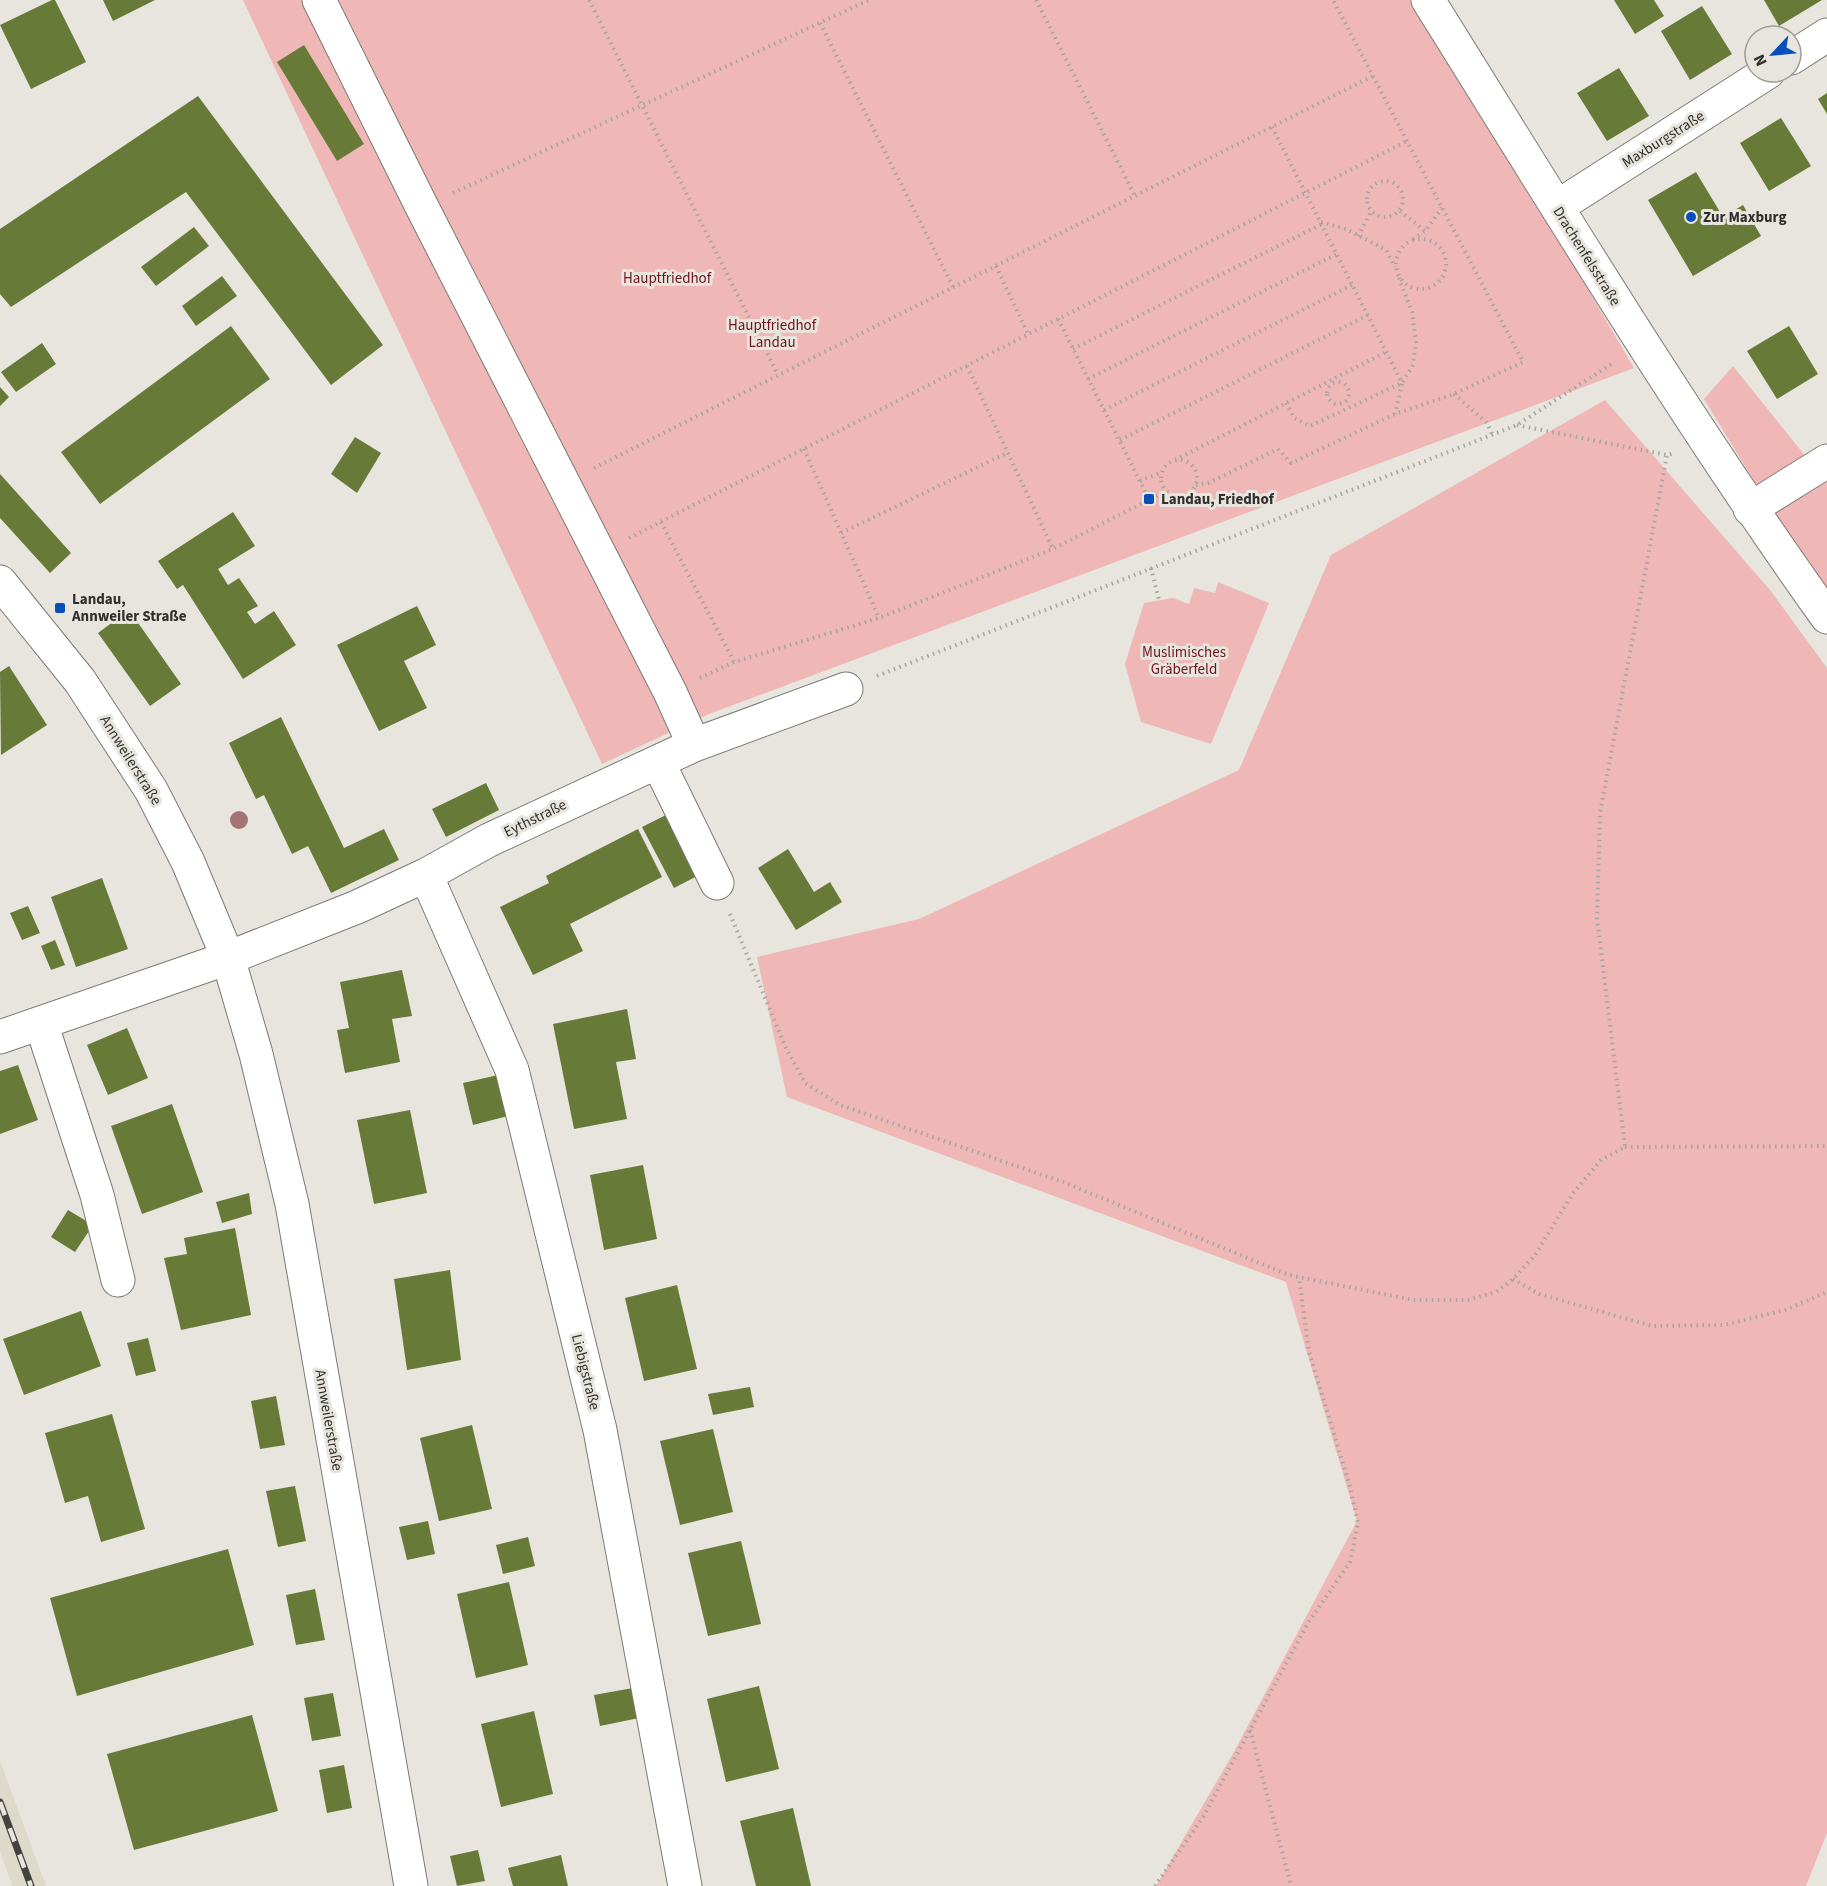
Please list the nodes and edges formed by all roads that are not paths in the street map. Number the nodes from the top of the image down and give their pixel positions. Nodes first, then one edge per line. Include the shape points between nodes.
1 (320, 0) edge
2 (1428, 0) edge
3 (1827, 35) edge
4 (1803, 50) edge
5 (1749, 84) edge
6 (1557, 207) junction
7 (1827, 461) edge
8 (1750, 509) junction
9 (0, 582) edge
10 (1827, 617) edge
11 (846, 689) road end
12 (694, 745) junction
13 (658, 762) junction
14 (426, 875) junction
15 (717, 883) road end
16 (228, 958) junction
17 (41, 1023) junction
18 (0, 1037) edge
19 (118, 1280) dead end
20 (411, 1886) edge
21 (685, 1886) edge

1 - 12 street
2 - 6 street, Drachenfelsstraße
3 - 4 street
5 - 6 street, Maxburgstraße
6 - 8 street, Drachenfelsstraße
7 - 8 street
8 - 10 street, Drachenfelsstraße
9 - 16 street, Annweilerstraße via 80,681 151,790 188,862
11 - 12 street, Eythstraße
12 - 13 street, Eythstraße
13 - 14 street, Eythstraße via 489,840
13 - 15 street
14 - 16 street, Eythstraße
14 - 21 street, Liebigstraße via 512,1070 600,1430
16 - 17 street
16 - 20 street, Annweilerstraße via 292,1204
17 - 18 street
17 - 19 street via 97,1195

